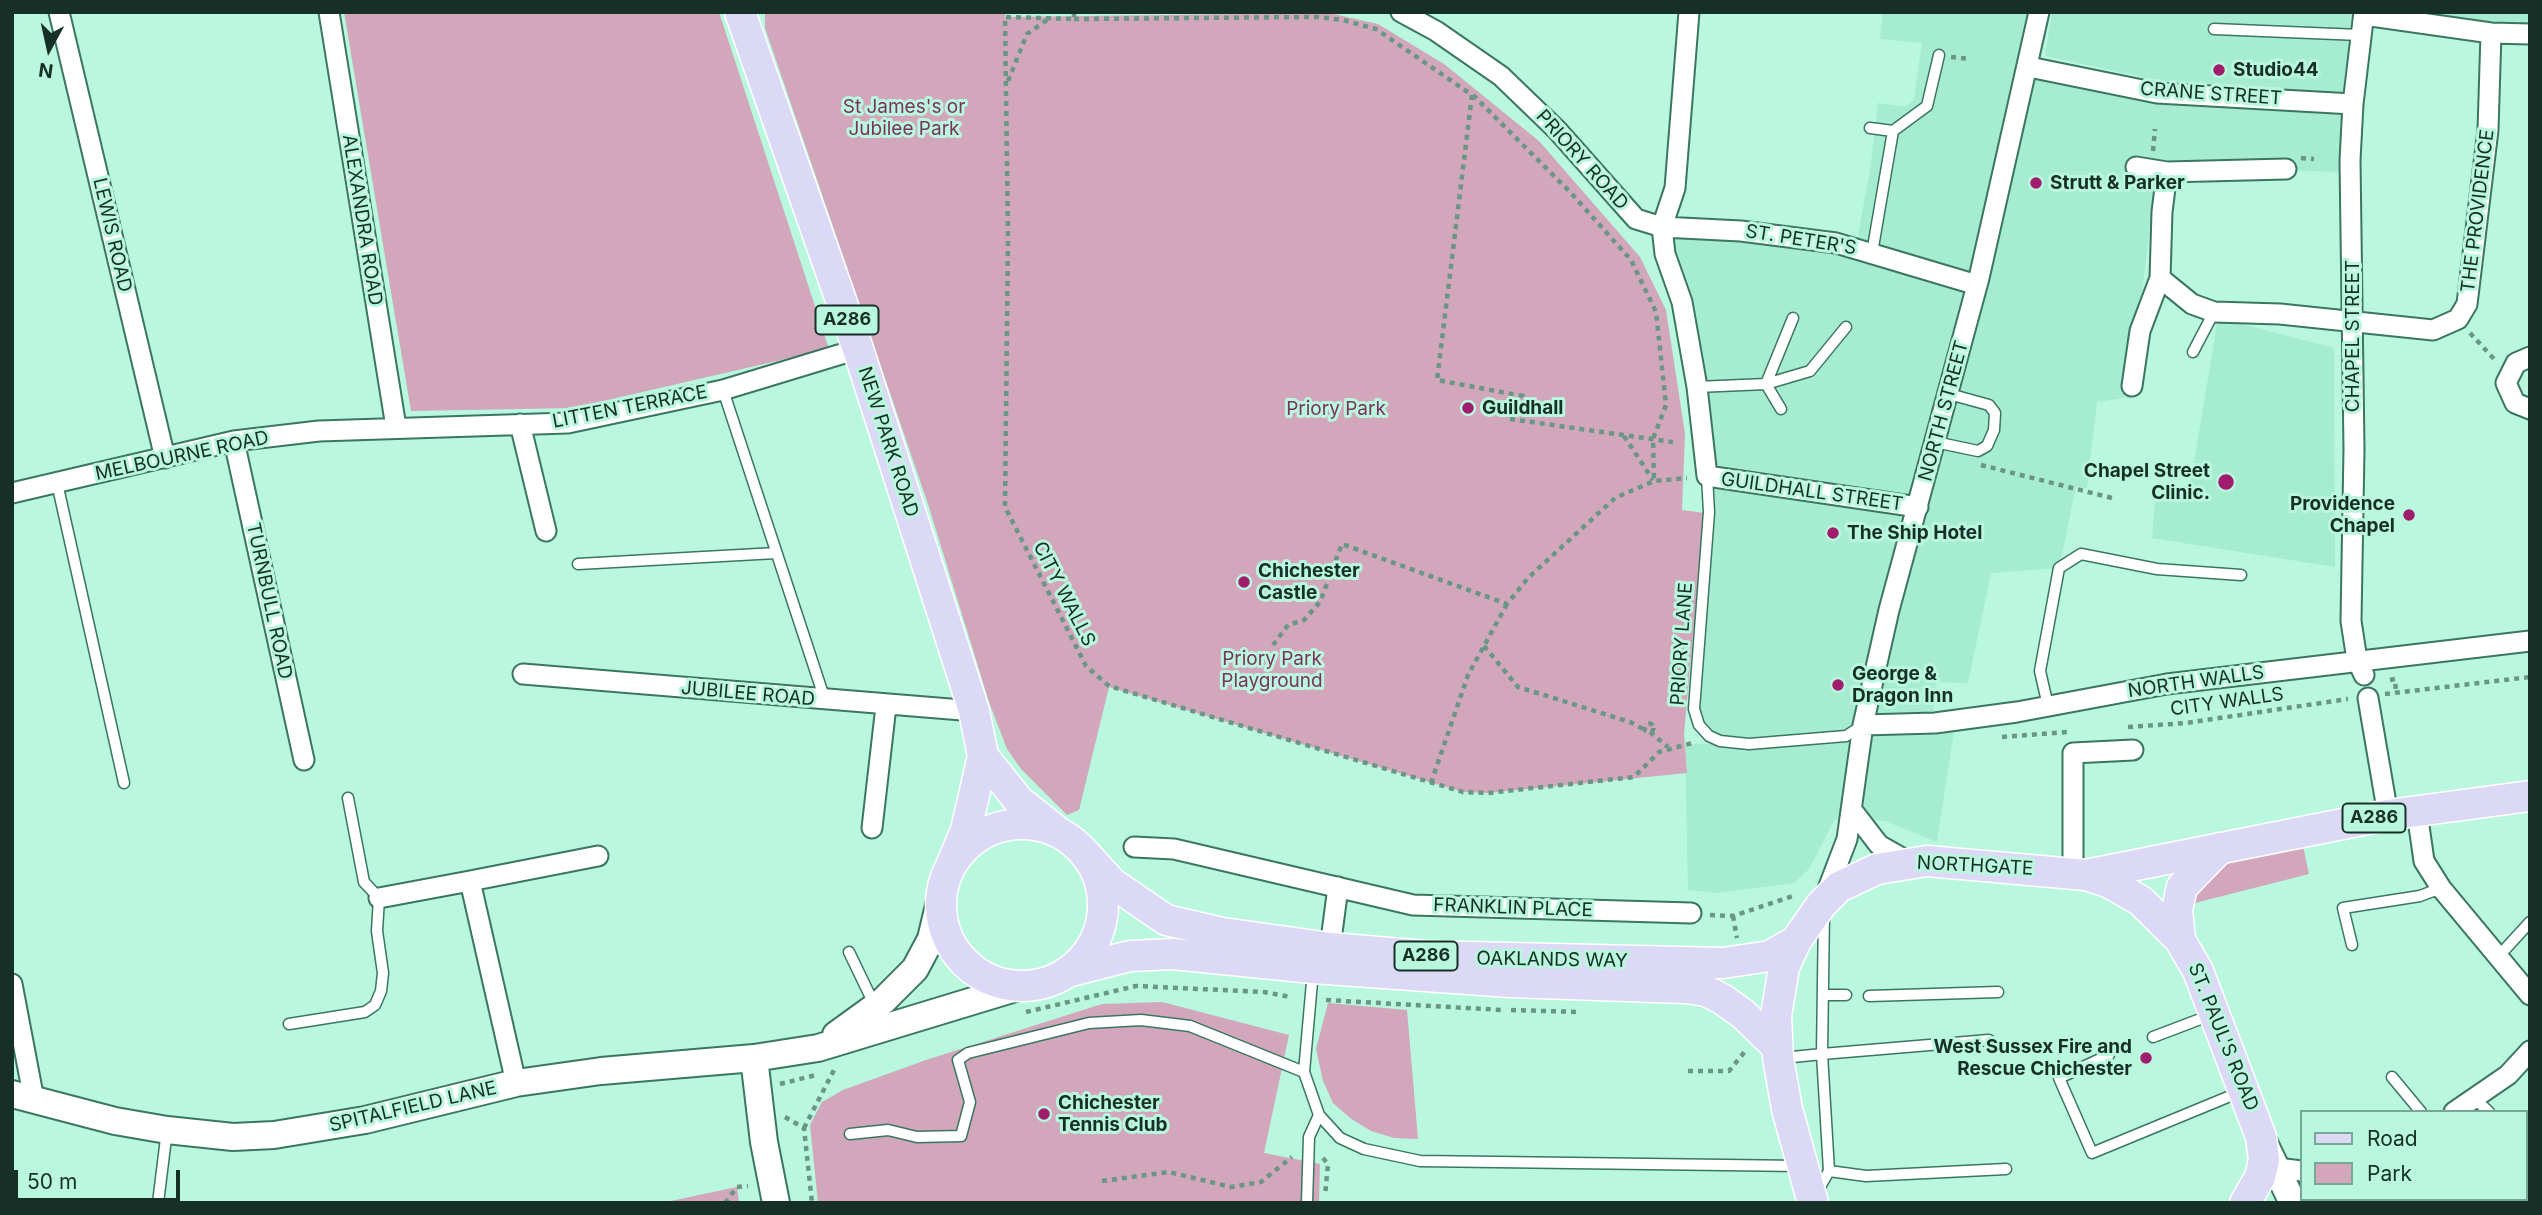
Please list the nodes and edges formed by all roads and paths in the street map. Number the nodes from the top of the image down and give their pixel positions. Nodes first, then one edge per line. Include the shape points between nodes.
1 (59, 12) edge
2 (329, 12) edge
3 (740, 12) edge
4 (1074, 12) edge
5 (1401, 12) edge
6 (1443, 12) edge
7 (1689, 12) edge
8 (2039, 12) edge
9 (2364, 14) edge
10 (1051, 19) junction
11 (1074, 19) junction
12 (2214, 29) dead end
13 (1436, 31) junction
14 (2491, 33) junction
15 (2530, 34) edge
16 (2360, 35) junction
17 (1939, 55) dead end
18 (2029, 67) junction
19 (1006, 87) junction
20 (1472, 94) junction
21 (2353, 104) junction
22 (1870, 128) dead end
23 (1893, 131) junction
24 (2136, 167) dead end
25 (2286, 169) dead end
26 (2167, 172) junction
27 (1662, 228) junction
28 (1872, 253) junction
29 (2160, 278) junction
30 (1977, 285) junction
31 (2214, 312) junction
32 (1793, 318) dead end
33 (2458, 320) junction
34 (2352, 323) junction
35 (1846, 327) dead end
36 (858, 349) junction
37 (2193, 352) dead end
38 (2530, 358) edge
39 (2508, 374) junction
40 (1766, 384) junction
41 (2132, 386) dead end
42 (1697, 387) junction
43 (723, 390) junction
44 (1949, 394) junction
45 (1781, 409) dead end
46 (2530, 410) edge
47 (1510, 419) dead end
48 (1523, 421) junction
49 (520, 424) junction
50 (396, 427) junction
51 (1624, 436) junction
52 (1653, 439) junction
53 (234, 441) junction
54 (1674, 442) dead end
55 (1936, 442) junction
56 (165, 458) junction
57 (1977, 464) dead end
58 (1707, 476) junction
59 (1654, 481) junction
60 (57, 483) junction
61 (12, 493) edge
62 (2116, 499) dead end
63 (1918, 507) junction
64 (545, 531) dead end
65 (776, 553) junction
66 (578, 564) dead end
67 (2241, 575) dead end
68 (1507, 604) junction
69 (2530, 641) edge
70 (1273, 645) dead end
71 (1484, 646) junction
72 (2361, 667) junction
73 (523, 674) dead end
74 (2530, 677) edge
75 (2367, 697) junction
76 (825, 701) junction
77 (886, 706) junction
78 (2048, 706) junction
79 (974, 711) junction
80 (1863, 725) junction
81 (2117, 728) dead end
82 (2076, 731) dead end
83 (1994, 737) dead end
84 (1722, 741) junction
85 (1669, 747) junction
86 (2133, 750) dead end
87 (983, 756) junction
88 (304, 760) dead end
89 (124, 783) dead end
90 (1431, 783) junction
91 (2530, 796) edge
92 (348, 798) dead end
93 (1852, 810) junction
94 (2417, 812) junction
95 (2388, 816) junction
96 (872, 828) dead end
97 (1071, 841) junction
98 (1134, 847) dead end
99 (2220, 848) junction
100 (598, 856) dead end
101 (1909, 862) junction
102 (2080, 874) junction
103 (946, 880) junction
104 (470, 881) junction
105 (1338, 887) junction
106 (2441, 888) junction
107 (379, 898) junction
108 (1808, 904) junction
109 (1691, 913) joint
110 (1732, 916) junction
111 (2530, 922) edge
112 (1749, 936) dead end
113 (1738, 939) junction
114 (1796, 940) junction
115 (2180, 940) junction
116 (1728, 941) dead end
117 (2352, 945) dead end
118 (849, 952) dead end
119 (1322, 958) junction
120 (2497, 958) junction
121 (1067, 972) junction
122 (12, 984) edge
123 (1021, 986) junction
124 (1998, 992) dead end
125 (1823, 995) junction
126 (1846, 995) dead end
127 (2530, 995) edge
128 (1869, 996) dead end
129 (876, 1006) junction
130 (2215, 1014) junction
131 (289, 1024) dead end
132 (2152, 1037) dead end
133 (1989, 1040) dead end
134 (818, 1048) junction
135 (2530, 1051) edge
136 (1777, 1052) junction
137 (1822, 1054) junction
138 (2109, 1055) dead end
139 (754, 1058) junction
140 (1736, 1060) dead end
141 (834, 1070) dead end
142 (1688, 1071) dead end
143 (1304, 1072) junction
144 (2392, 1077) dead end
145 (516, 1083) junction
146 (2244, 1090) junction
147 (23, 1097) edge
148 (758, 1099) junction
149 (2481, 1105) edge
150 (2419, 1110) edge
151 (2462, 1110) edge
152 (1319, 1115) junction
153 (804, 1128) junction
154 (167, 1130) junction
155 (850, 1134) dead end
156 (1310, 1137) junction
157 (2267, 1155) junction
158 (1815, 1168) junction
159 (2006, 1169) dead end
160 (2300, 1170) edge
161 (1102, 1181) dead end
162 (1812, 1200) edge
163 (158, 1203) edge
164 (776, 1203) edge
165 (812, 1203) edge
166 (1307, 1203) edge
167 (2245, 1203) edge
168 (2293, 1203) edge

1 - 56 street, LEWIS ROAD
2 - 50 street, ALEXANDRA ROAD
3 - 36 main road, NEW PARK ROAD / A286
4 - 11 path
5 - 13 street, PRIORY ROAD
6 - 13 street
7 - 27 street via 1675,188
8 - 18 street, NORTH STREET
9 - 14 street
9 - 16 street, CHAPEL STREET
10 - 11 path
10 - 19 path via 1027,34
10 - 19 path, CITY WALLS via 1005,17
11 - 20 path via 1343,20 1376,29
12 - 16 lane
13 - 27 street, PRIORY ROAD via 1501,76 1557,130 1636,219
14 - 15 street
14 - 33 street, THE PROVIDENCE via 2488,130 2467,304
16 - 21 street, CHAPEL STREET
17 - 23 lane via 1927,106
18 - 21 street, CRANE STREET via 2157,93
18 - 30 street, NORTH STREET
19 - 90 path, CITY WALLS via 1005,507 1086,666 1109,686
20 - 48 path via 1437,380 1523,396
20 - 52 path via 1631,260 1656,312 1666,405
21 - 34 street, CHAPEL STREET
22 - 23 lane
23 - 28 lane
24 - 26 street
25 - 26 street
26 - 29 street
27 - 28 street, ST. PETER'S via 1741,231 1836,243
27 - 42 street via 1665,254 1682,302
28 - 30 street, ST. PETER'S
29 - 31 street via 2180,297
29 - 41 street via 2140,331
30 - 44 street, NORTH STREET
31 - 34 street, THE PROVIDENCE
31 - 37 lane
32 - 40 lane
33 - 34 street, THE PROVIDENCE via 2433,330
33 - 39 path
34 - 72 street, CHAPEL STREET via 2351,621
35 - 40 lane via 1810,371
36 - 43 street, LITTEN TERRACE
36 - 79 main road, NEW PARK ROAD / A286
38 - 39 street via 2516,363
39 - 46 street via 2511,398
40 - 42 lane
40 - 45 lane
42 - 58 street
43 - 49 street, LITTEN TERRACE via 568,423
43 - 65 lane
44 - 55 street, NORTH STREET
44 - 55 lane via 1989,405 1995,413 1994,430 1987,446 1978,451
47 - 48 path
48 - 51 path
49 - 50 street, LITTEN TERRACE
49 - 64 street
50 - 53 street, MELBOURNE ROAD
51 - 52 path
51 - 59 path
52 - 54 path
52 - 59 path
53 - 56 street, MELBOURNE ROAD
53 - 88 street, TURNBULL ROAD
55 - 63 street, NORTH STREET
56 - 60 street, MELBOURNE ROAD
57 - 62 path
58 - 59 path
58 - 63 street, GUILDHALL STREET
58 - 84 lane, PRIORY LANE via 1709,512 1694,709 1699,725
59 - 68 path via 1615,498 1528,578
60 - 61 street, MELBOURNE ROAD
60 - 89 lane
63 - 80 street, NORTH STREET
65 - 66 lane
65 - 76 lane
67 - 78 lane via 2157,569 2081,554 2059,568 2040,671
68 - 70 path via 1342,544 1320,602 1304,620 1288,625
68 - 71 path
69 - 72 street, NORTH WALLS
71 - 85 path via 1518,687 1630,722
71 - 90 path via 1468,675
72 - 78 street, NORTH WALLS via 2167,684
73 - 76 street, JUBILEE ROAD
74 - 75 path, CITY WALLS
75 - 81 path, CITY WALLS via 2186,723
75 - 95 street
76 - 77 street, JUBILEE ROAD
77 - 79 street, JUBILEE ROAD
77 - 96 street
78 - 80 street, NORTH WALLS via 1935,723
79 - 87 main road, NEW PARK ROAD / A286
80 - 84 lane via 1846,736 1816,740
80 - 93 street, NORTH STREET
82 - 83 path
84 - 85 path
85 - 90 path, CITY WALLS via 1650,758 1634,777 1488,793
86 - 102 street via 2073,753
87 - 97 main road, NEW PARK ROAD / A286 via 1029,812
87 - 103 main road, NEW PARK ROAD / A286 via 966,830
91 - 94 main road, A286
92 - 107 lane via 364,882
93 - 101 street via 1879,845
93 - 108 street, NORTH STREET via 1844,846
94 - 95 main road, A286
94 - 106 street via 2424,861
95 - 99 main road, A286
97 - 103 main road via 1027,824 1002,826 971,842
97 - 119 main road, OAKLANDS WAY / A286 via 1120,889 1166,920
97 - 121 main road via 1094,867 1101,888 1102,918 1088,952
98 - 105 street, FRANKLIN PLACE via 1174,849
99 - 102 main road, A286
99 - 115 main road, A286 via 2182,887 2177,910
100 - 104 street
101 - 102 main road, NORTHGATE / A286 via 1946,861
101 - 108 main road, NORTHGATE / A286 via 1851,879
102 - 115 main road, NORTHGATE / A286 via 2108,882 2141,901
103 - 123 main road via 943,924 956,952 984,977
103 - 129 main road, SPITALFIELD LANE via 925,953 908,977
104 - 107 street
104 - 145 street
105 - 109 street, FRANKLIN PLACE via 1413,905
105 - 119 street
106 - 117 lane via 2420,896 2343,908
106 - 120 street
107 - 131 lane via 377,932 383,973 375,1005 365,1012
108 - 110 path via 1803,893
108 - 114 main road, NORTHGATE / A286
108 - 125 lane via 1826,915
109 - 110 path
110 - 113 path
111 - 120 lane
112 - 113 path
113 - 116 path
114 - 119 main road, OAKLANDS WAY / A286 via 1763,958 1723,963
114 - 136 main road, NORTHGATE / A286 via 1777,999
115 - 130 main road, ST. PAUL'S ROAD / A286
118 - 129 lane
119 - 121 main road, OAKLANDS WAY / A286 via 1166,954 1130,956
119 - 136 main road, OAKLANDS WAY / A286 via 1510,982 1695,989 1722,999 1743,1014
119 - 143 lane
120 - 127 street
121 - 123 main road via 1045,983
122 - 147 street
123 - 134 main road, SPITALFIELD LANE
124 - 128 lane
125 - 126 lane
125 - 137 lane
129 - 134 main road, SPITALFIELD LANE
130 - 132 lane
130 - 146 main road, ST. PAUL'S ROAD / A286
133 - 137 lane
134 - 139 main road, SPITALFIELD LANE
135 - 149 street
136 - 137 lane
136 - 158 main road, NORTHGATE / A286
137 - 158 lane
138 - 146 lane via 2059,1078 2092,1153
139 - 145 main road, SPITALFIELD LANE
139 - 148 main road
140 - 142 path via 1729,1070
141 - 153 path
143 - 152 lane
143 - 155 lane via 1190,1026 1141,1020 1089,1023 968,1053 958,1060 970,1102 961,1136 917,1137 888,1130
144 - 150 lane
145 - 154 main road, SPITALFIELD LANE via 365,1121 274,1135 233,1137
146 - 157 main road, ST. PAUL'S ROAD / A286
147 - 154 main road, SPITALFIELD LANE
148 - 153 path
148 - 164 main road
149 - 151 street
152 - 156 lane
152 - 158 lane via 1340,1138 1393,1158 1420,1161
153 - 165 path
154 - 163 lane
156 - 161 path via 1261,1182 1231,1187 1169,1172
156 - 166 lane
157 - 160 street
157 - 167 main road via 2253,1194
157 - 168 main road, ST. PAUL'S ROAD
158 - 159 lane via 1866,1177
158 - 162 main road, NORTHGATE / A286

